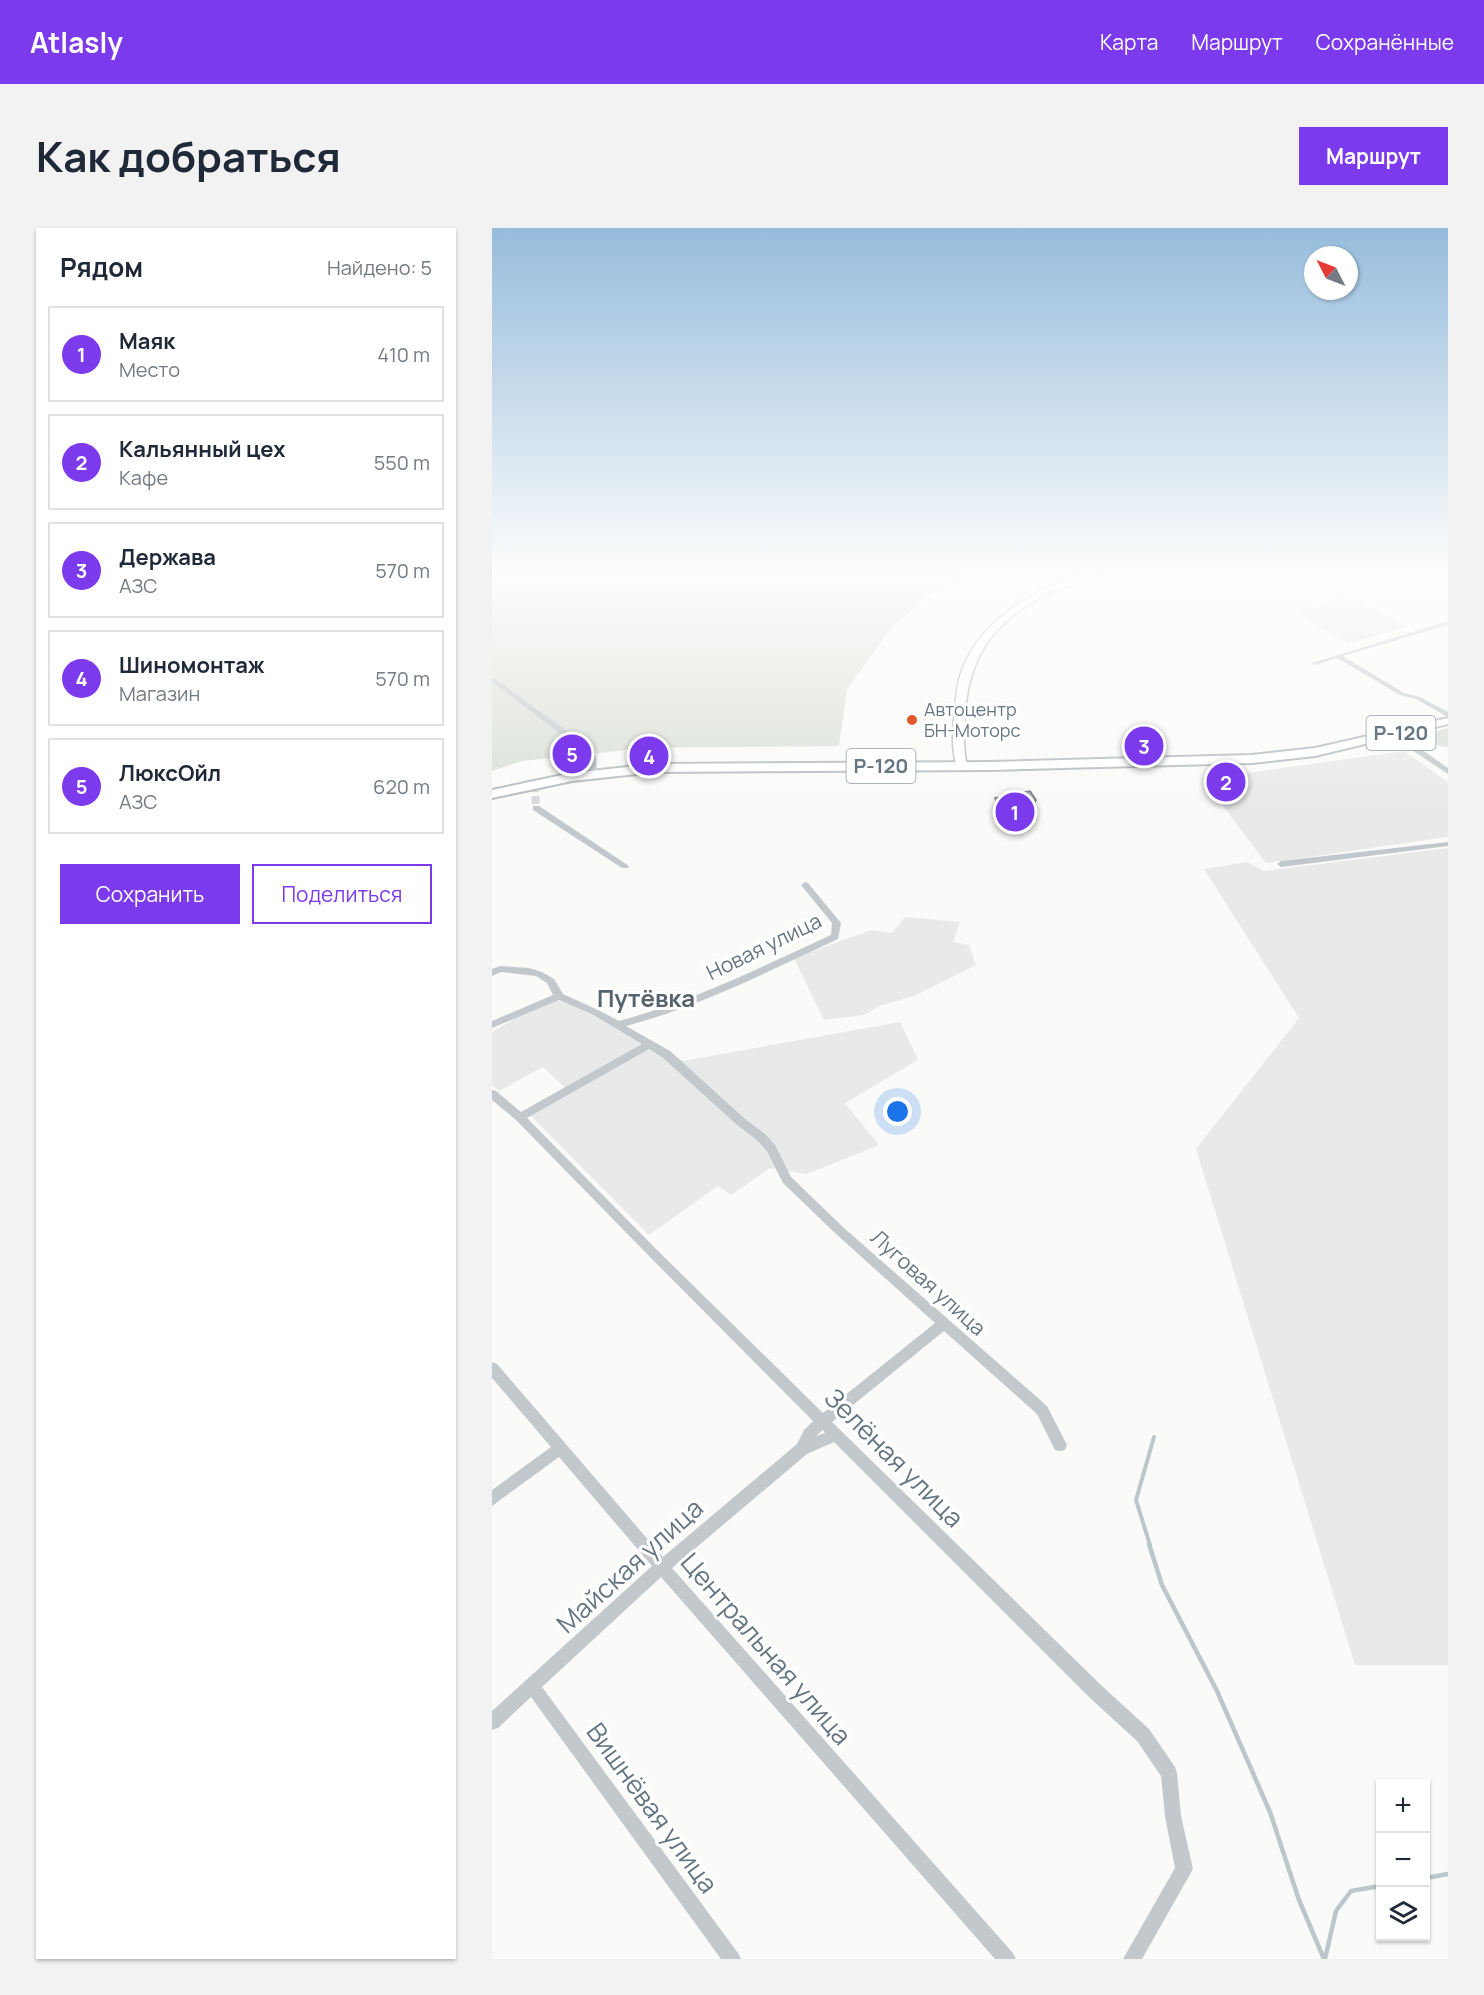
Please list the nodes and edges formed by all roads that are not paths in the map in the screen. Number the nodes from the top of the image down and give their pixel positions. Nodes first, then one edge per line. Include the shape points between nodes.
1 (970, 652) edge
2 (976, 652) edge
3 (1352, 652) edge
4 (1338, 656) junction
5 (1315, 663) dead end
6 (492, 679) edge
7 (1448, 715) edge
8 (1448, 721) edge
9 (1395, 735) junction
10 (947, 766) junction
11 (962, 766) junction
12 (1448, 772) edge
13 (594, 774) junction
14 (492, 794) edge
15 (536, 808) dead end
16 (1448, 844) edge
17 (1281, 864) dead end
18 (625, 866) dead end
19 (805, 885) dead end
20 (496, 971) edge
21 (559, 996) junction
22 (648, 1018) junction
23 (492, 1024) edge
24 (618, 1025) junction
25 (637, 1037) junction
26 (648, 1045) junction
27 (492, 1094) edge
28 (516, 1114) junction
29 (944, 1324) junction
30 (492, 1368) edge
31 (823, 1420) junction
32 (837, 1434) junction
33 (1060, 1445) dead end
34 (560, 1448) junction
35 (802, 1449) junction
36 (492, 1499) edge
37 (662, 1567) junction
38 (532, 1686) junction
39 (492, 1722) edge
40 (732, 1959) edge
41 (1007, 1959) edge
42 (1132, 1959) edge

1 - 10 main road via 961,673
2 - 11 main road via 963,687 957,749
3 - 4 street
4 - 5 street
4 - 7 street via 1402,694 1418,698
6 - 13 street via 585,748 592,757
8 - 9 main road, Р-120
9 - 11 main road, Р-120 via 1315,752 1263,758
9 - 12 street
10 - 11 main road, Р-120
10 - 13 main road, Р-120 via 724,766
13 - 14 main road, Р-120
15 - 18 street
16 - 17 street
19 - 22 street, Новая улица via 837,923 835,937
20 - 21 street via 539,974 551,981
21 - 23 street
21 - 24 street
22 - 24 street, Новая улица
22 - 25 street via 636,1031
24 - 25 street
25 - 26 street
26 - 28 street
26 - 29 street, Луговая улица via 666,1054 771,1148 787,1180
27 - 28 street, Зелёная улица
28 - 31 street, Зелёная улица
29 - 31 street
29 - 33 street, Луговая улица via 1042,1410
30 - 34 street, Центральная улица
31 - 32 street, Зелёная улица
31 - 35 street via 809,1434
32 - 35 street
32 - 42 street, Зелёная улица via 1143,1735 1169,1773 1184,1869
34 - 36 street
34 - 37 street, Центральная улица
35 - 37 street, Майская улица
37 - 38 street, Майская улица
37 - 41 street, Центральная улица
38 - 39 street, Майская улица
38 - 40 street, Вишнёвая улица

